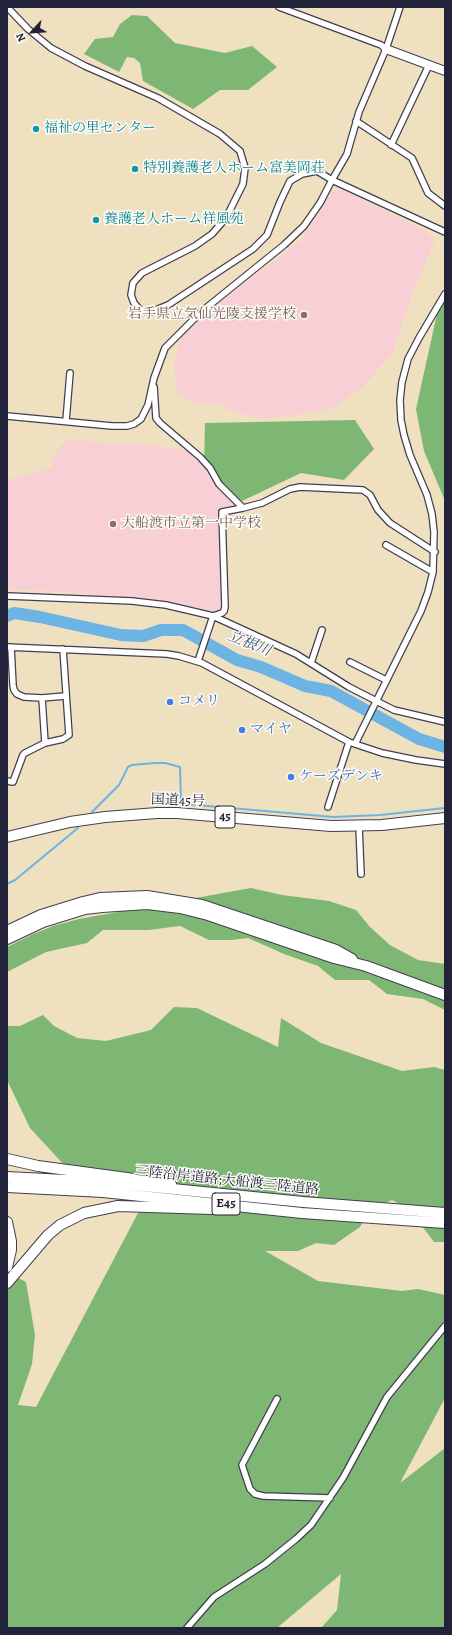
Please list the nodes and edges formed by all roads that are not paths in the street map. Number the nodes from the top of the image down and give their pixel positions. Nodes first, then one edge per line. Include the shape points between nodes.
1 (8, 7) edge
2 (279, 7) edge
3 (400, 7) edge
4 (386, 49) junction
5 (429, 65) junction
6 (445, 71) edge
7 (356, 122) junction
8 (392, 145) junction
9 (332, 180) junction
10 (445, 206) edge
11 (445, 232) edge
12 (445, 294) edge
13 (70, 373) dead end
14 (154, 378) junction
15 (7, 416) edge
16 (66, 421) junction
17 (243, 508) junction
18 (386, 545) dead end
19 (434, 552) junction
20 (433, 572) junction
21 (7, 596) edge
22 (212, 618) junction
23 (322, 630) dead end
24 (9, 647) edge
25 (63, 649) junction
26 (198, 661) junction
27 (350, 662) dead end
28 (311, 663) junction
29 (386, 680) junction
30 (65, 696) junction
31 (42, 698) junction
32 (374, 703) junction
33 (445, 722) edge
34 (45, 743) junction
35 (352, 743) junction
36 (445, 764) edge
37 (7, 781) edge
38 (328, 807) dead end
39 (445, 818) edge
40 (359, 826) junction
41 (7, 837) edge
42 (361, 874) dead end
43 (7, 931) edge
44 (7, 939) edge
45 (366, 966) junction
46 (445, 995) edge
47 (7, 1159) edge
48 (7, 1177) edge
49 (7, 1187) edge
50 (260, 1203) junction
51 (445, 1213) edge
52 (7, 1222) edge
53 (445, 1223) edge
54 (7, 1267) edge
55 (7, 1283) edge
56 (445, 1326) edge
57 (277, 1399) dead end
58 (330, 1498) junction
59 (187, 1628) edge

1 - 9 street via 28,29 51,48 158,98 220,134 240,151 246,168 243,184 226,218 212,234 195,246 142,273 133,283 131,295 141,311 151,312 168,305 253,249 267,235 290,181 302,174 317,171
2 - 4 street
3 - 4 street
4 - 5 street
4 - 7 street
5 - 6 street
5 - 8 street
7 - 8 street
7 - 9 street via 347,154
8 - 10 street via 412,158 428,193
9 - 11 street
9 - 14 street via 304,226 201,312 165,348
12 - 19 street via 408,359 400,400 404,435 432,514
13 - 16 street
14 - 16 street via 148,405 141,419 134,424 112,426
14 - 17 street via 156,418 200,457 220,484
15 - 16 street
17 - 19 street via 300,487 363,490 370,495 378,510 390,523
17 - 22 street via 222,512 225,607 222,614
18 - 20 street
19 - 20 street
20 - 29 street via 421,612
21 - 22 street via 132,601 166,605
22 - 26 street
22 - 28 street
23 - 28 street
24 - 25 street
24 - 31 street via 14,690 24,697
25 - 26 street via 167,654
25 - 30 street
26 - 35 street
27 - 29 street
28 - 32 street
29 - 32 street
30 - 31 street
30 - 34 street via 69,735
31 - 34 street
32 - 33 street
32 - 35 street via 359,736
34 - 37 street via 23,755 13,782
35 - 36 street via 389,754
35 - 38 street
39 - 40 highway, 国道45号 / 45
40 - 41 highway, 国道45号 / 45 via 305,825 157,813 70,822
40 - 42 street
43 - 45 highway via 41,915 83,902 100,898 147,896 202,905 336,950
44 - 45 highway via 43,922 79,911 147,904 208,915 334,958
45 - 46 highway
47 - 50 highway via 38,1166 152,1181
48 - 50 highway, 三陸沿岸道路;大船渡三陸道路 / E45 via 103,1182
49 - 50 highway, 三陸沿岸道路;大船渡三陸道路 / E45
50 - 51 highway, 三陸沿岸道路;大船渡三陸道路 / E45
50 - 53 highway, 三陸沿岸道路;大船渡三陸道路 / E45 via 302,1213
50 - 55 highway via 192,1209 118,1206 84,1213 60,1225
52 - 54 highway via 11,1250
56 - 58 street via 387,1397
57 - 58 street via 242,1465 250,1489 255,1494 263,1496
58 - 59 street via 311,1525 296,1539 265,1564 214,1597

